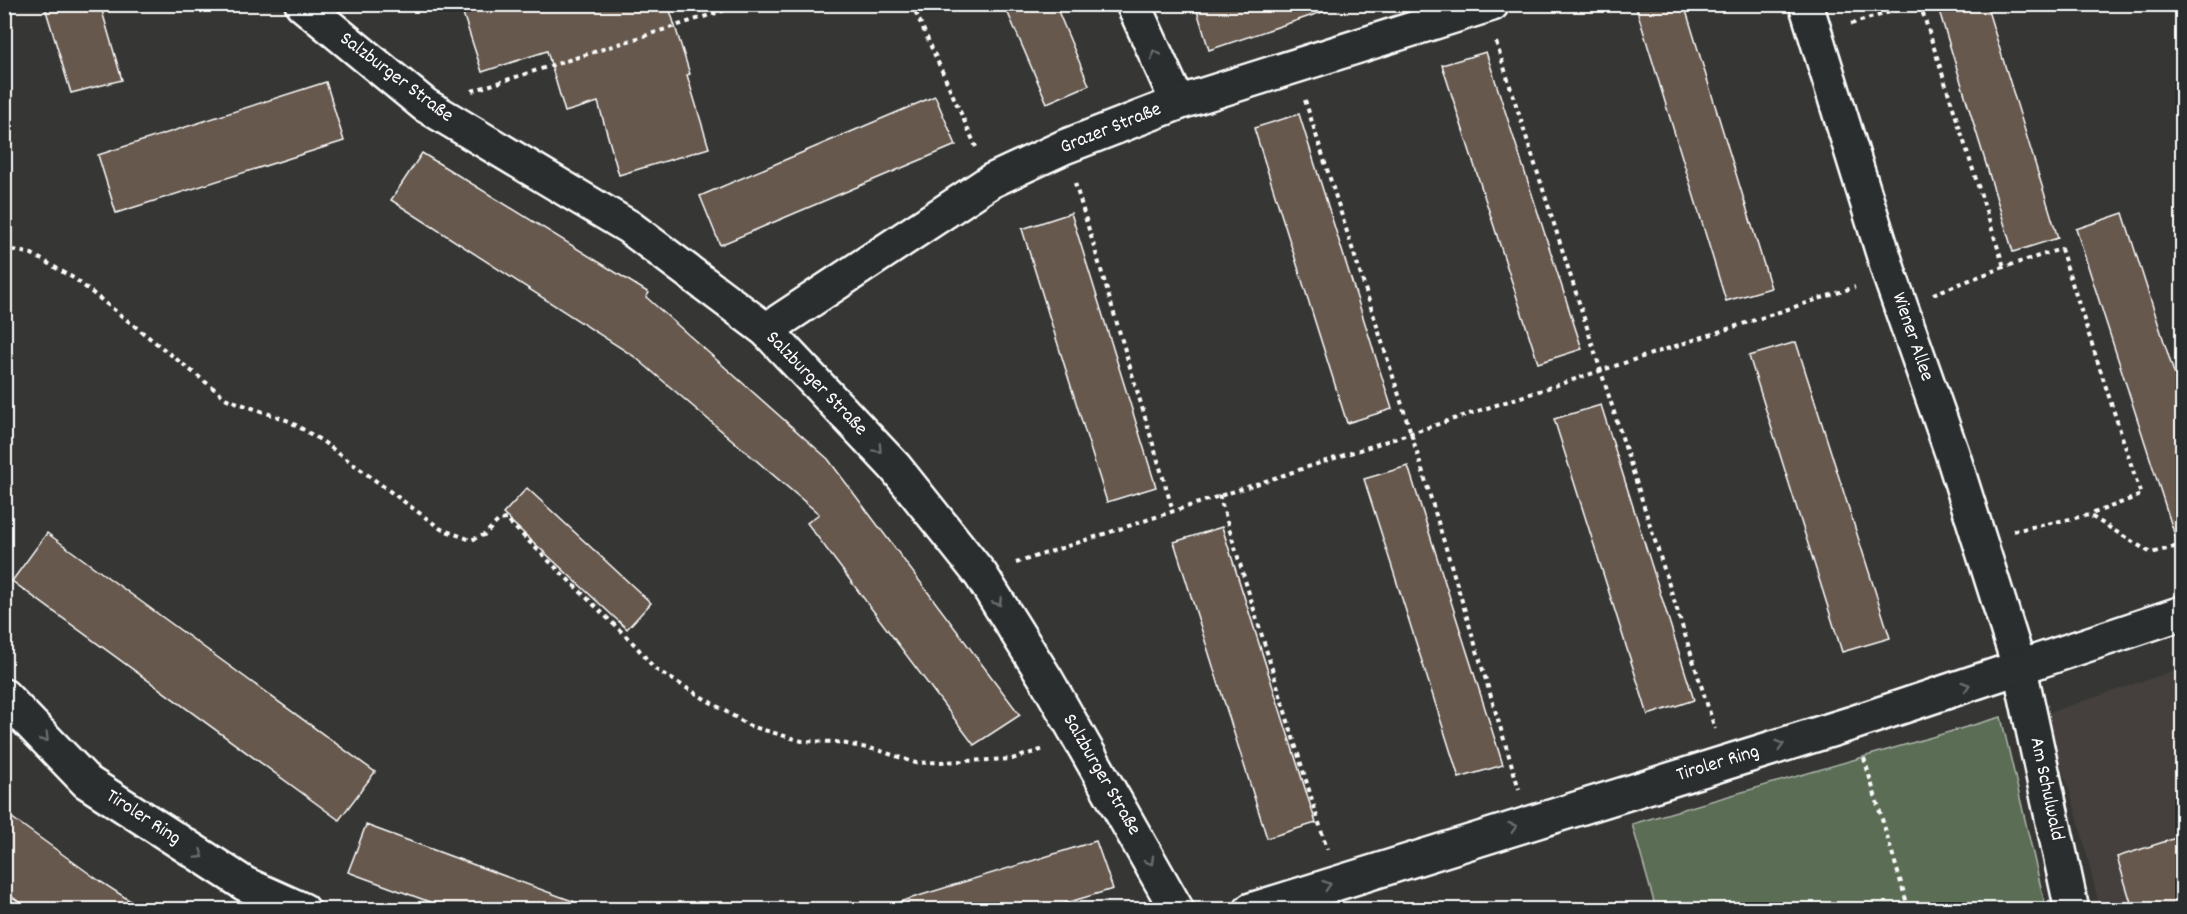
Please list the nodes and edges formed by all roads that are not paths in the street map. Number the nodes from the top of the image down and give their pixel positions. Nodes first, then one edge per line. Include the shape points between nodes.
1 (302, 4) edge
2 (1133, 4) edge
3 (1489, 6) edge
4 (1811, 20) edge
5 (1178, 103) junction
6 (766, 330) junction
7 (2182, 613) edge
8 (2020, 669) junction
9 (4, 696) edge
10 (303, 909) edge
11 (1177, 909) edge
12 (1251, 909) edge
13 (2072, 909) edge

1 - 6 street, Salzburger Straße via 425,105 628,227
5 -> 2 street
3 - 5 street, Grazer Straße
4 - 8 street, Wiener Allee via 1890,276
5 - 6 street, Grazer Straße via 991,180
6 -> 11 street, Salzburger Straße via 895,467 981,575
7 - 8 street, Tiroler Ring
12 -> 8 street, Tiroler Ring
8 - 13 street, Am Schulwald
9 -> 10 street, Tiroler Ring via 87,782 245,884

